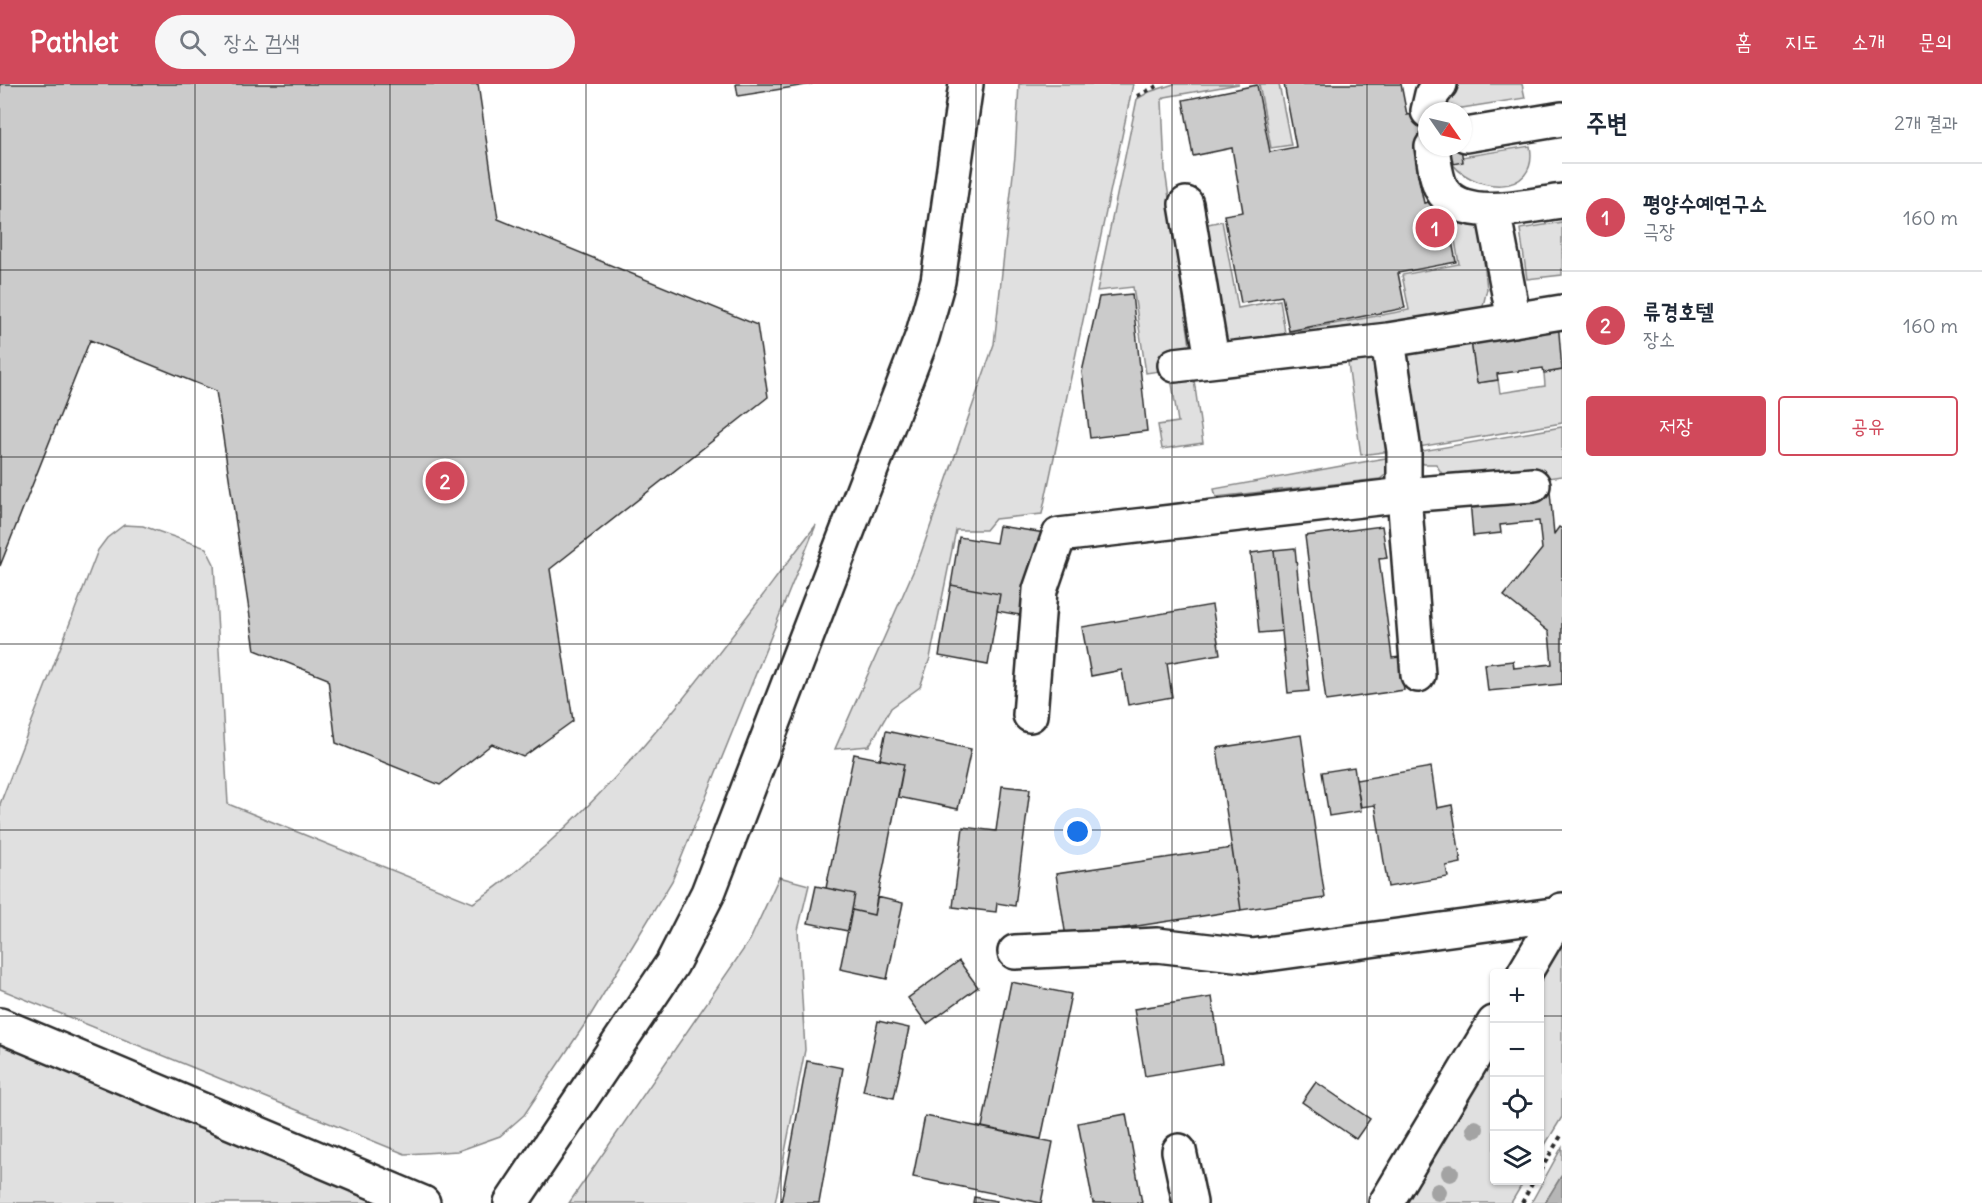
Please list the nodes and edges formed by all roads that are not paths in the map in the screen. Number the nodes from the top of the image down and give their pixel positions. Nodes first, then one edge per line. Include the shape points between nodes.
1 (966, 84) edge
2 (1440, 84) edge
3 (1430, 102) edge
4 (1562, 119) edge
5 (1472, 134) edge
6 (1433, 156) edge
7 (1562, 201) edge
8 (1186, 204) dead end
9 (1493, 210) junction
10 (1562, 312) edge
11 (1514, 320) junction
12 (1388, 340) junction
13 (1212, 359) junction
14 (1174, 365) dead end
15 (1533, 485) dead end
16 (1404, 495) junction
17 (1418, 675) dead end
18 (1030, 715) dead end
19 (1561, 912) edge
20 (1015, 952) dead end
21 (1527, 969) edge
22 (0, 1025) edge
23 (1490, 1030) edge
24 (1179, 1151) dead end
25 (423, 1203) edge
26 (511, 1203) edge
27 (1190, 1203) edge
28 (1386, 1203) edge

1 - 26 street via 938,280 922,336 708,893 672,964
2 - 3 street
4 - 5 street
6 - 9 street via 1444,193 1467,208
7 - 9 street
8 - 13 street
9 - 11 street
10 - 11 street
11 - 12 street
12 - 13 street
12 - 16 street via 1404,451
13 - 14 street
15 - 16 street
16 - 17 street
16 - 18 street via 1059,535 1040,590
19 - 20 street via 1252,956 1157,945
19 - 21 street
22 - 25 street
23 - 28 street
24 - 27 street

